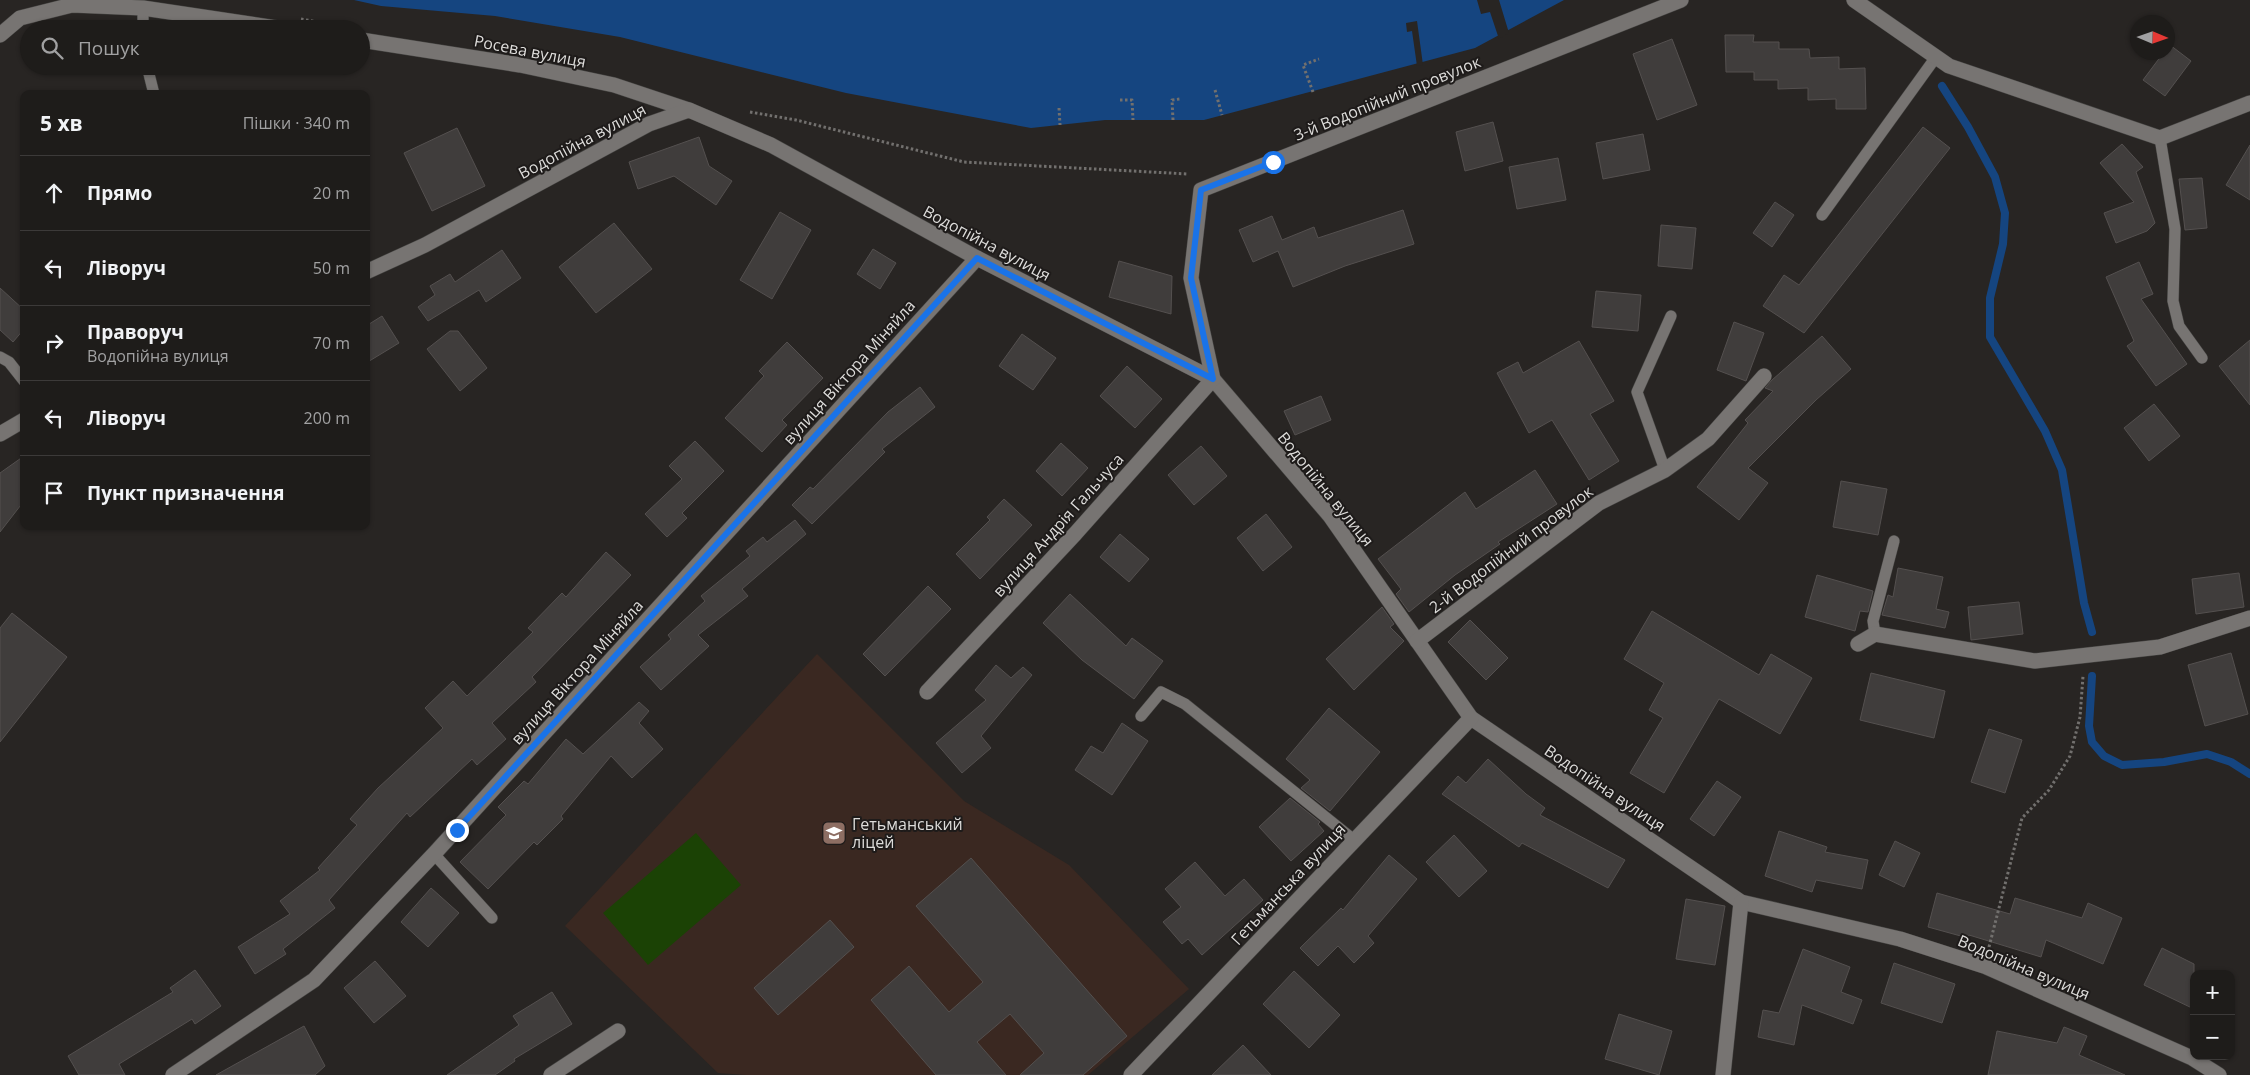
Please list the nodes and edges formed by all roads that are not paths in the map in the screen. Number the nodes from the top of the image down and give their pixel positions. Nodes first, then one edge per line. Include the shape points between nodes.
1 (1681, 0) edge
2 (1854, 0) edge
3 (142, 8) junction
4 (143, 20) edge
5 (223, 20) edge
6 (0, 35) edge
7 (370, 41) edge
8 (1936, 57) junction
9 (149, 75) edge
10 (153, 90) edge
11 (2250, 103) edge
12 (689, 110) junction
13 (2160, 138) junction
14 (1822, 215) dead end
15 (977, 258) junction
16 (370, 270) edge
17 (1672, 316) dead end
18 (0, 357) edge
19 (2202, 358) dead end
20 (20, 376) edge
21 (1764, 376) dead end
22 (1213, 379) junction
23 (20, 422) edge
24 (0, 434) edge
25 (1665, 470) junction
26 (1894, 541) dead end
27 (2250, 618) edge
28 (1876, 634) junction
29 (1417, 640) junction
30 (1858, 644) dead end
31 (927, 692) dead end
32 (1141, 716) dead end
33 (1471, 718) junction
34 (1354, 840) junction
35 (434, 854) junction
36 (1741, 902) junction
37 (492, 918) dead end
38 (618, 1032) dead end
39 (173, 1075) edge
40 (552, 1075) edge
41 (1131, 1075) edge
42 (1723, 1075) edge
43 (2219, 1075) edge

1 - 22 street, 3-й Водопійний провулок via 1201,190 1191,278
2 - 8 street
3 - 4 lane
3 - 5 street
3 - 6 street via 72,5 20,18
7 - 12 street, Росева вулиця via 520,65 614,85
8 - 13 street via 1949,66
8 - 14 lane
9 - 10 lane
11 - 13 street
12 - 15 street, Водопійна вулиця via 771,145
12 - 16 street, Водопійна вулиця via 649,124 425,245
13 - 19 lane via 2175,229 2173,301 2179,326
15 - 22 street, Водопійна вулиця
15 - 35 street, вулиця Віктора Міняйла
17 - 25 lane via 1637,392
18 - 20 lane via 9,362
21 - 25 street, 2-й Водопійний провулок via 1708,439
22 - 29 street, Водопійна вулиця via 1330,516
22 - 31 street, вулиця Андрія Гальчуса via 1075,534
23 - 24 street
25 - 29 street, 2-й Водопійний провулок via 1599,503
26 - 28 lane via 1873,621
27 - 28 street via 2160,647 2035,661
28 - 30 street
29 - 33 street, Водопійна вулиця
32 - 34 lane via 1161,692 1185,704
33 - 34 street, Гетьманська вулиця
33 - 36 street, Водопійна вулиця
34 - 41 street, Гетьманська вулиця
35 - 37 lane
35 - 39 street, вулиця Віктора Міняйла via 314,980
36 - 42 street
36 - 43 street, Водопійна вулиця via 1900,939 1984,966 2192,1058
38 - 40 street

